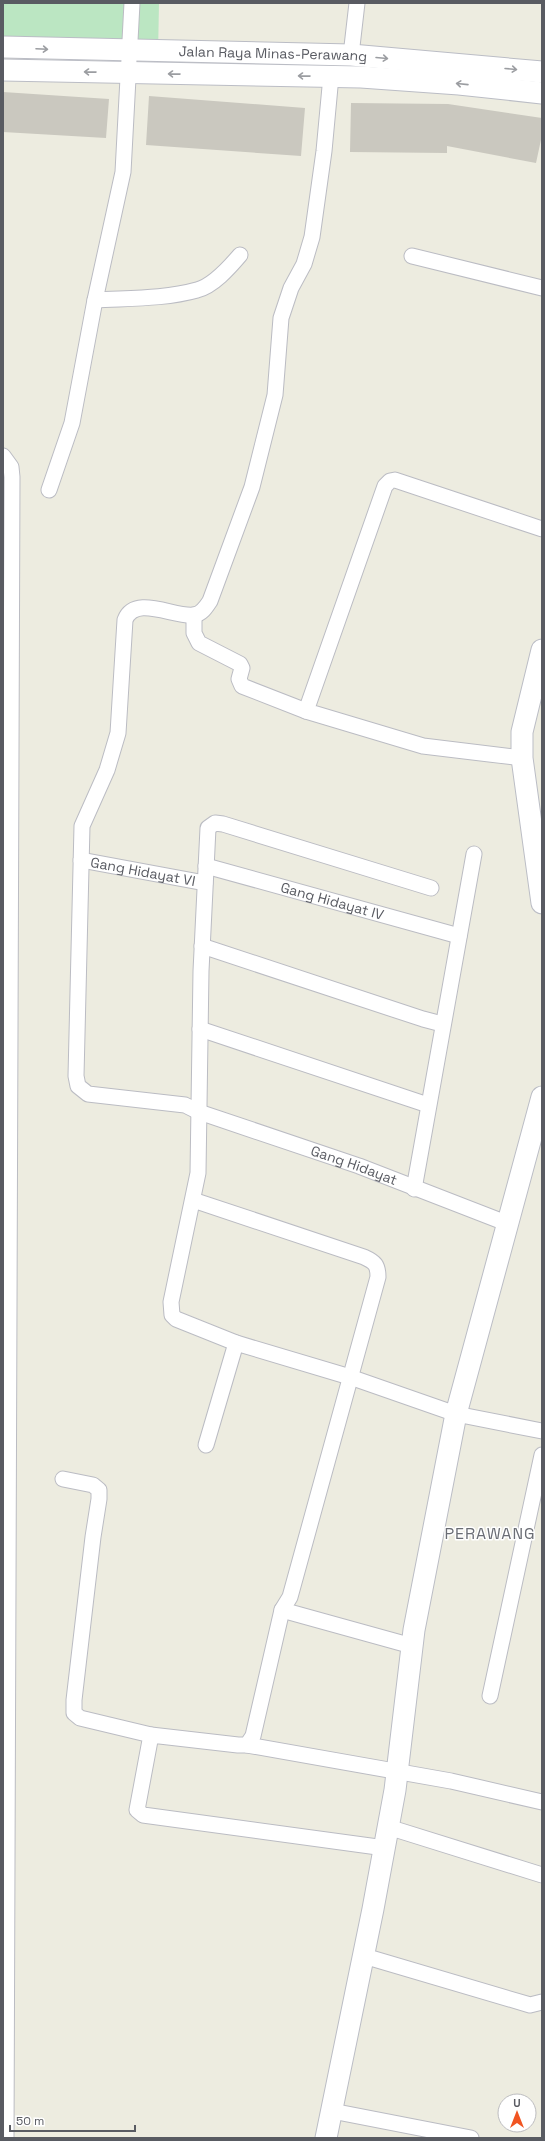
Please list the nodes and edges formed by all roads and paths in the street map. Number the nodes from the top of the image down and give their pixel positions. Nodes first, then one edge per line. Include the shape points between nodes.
1 (132, 3) edge
2 (357, 3) edge
3 (3, 47) edge
4 (130, 51) junction
5 (351, 55) junction
6 (3, 70) edge
7 (542, 72) edge
8 (130, 73) junction
9 (331, 76) junction
10 (542, 93) edge
11 (240, 255) dead end
12 (412, 256) dead end
13 (542, 288) edge
14 (95, 300) junction
15 (3, 456) edge
16 (49, 490) dead end
17 (542, 529) edge
18 (7, 592) edge
19 (194, 615) junction
20 (542, 650) edge
21 (7, 704) edge
22 (306, 711) junction
23 (522, 758) junction
24 (7, 818) edge
25 (474, 854) dead end
26 (81, 860) junction
27 (206, 866) junction
28 (205, 883) junction
29 (431, 888) dead end
30 (542, 904) edge
31 (458, 936) junction
32 (7, 937) edge
33 (202, 946) junction
34 (442, 1024) junction
35 (200, 1029) junction
36 (6, 1053) edge
37 (542, 1098) edge
38 (428, 1105) junction
39 (199, 1112) junction
40 (6, 1173) edge
41 (414, 1188) junction
42 (192, 1200) junction
43 (506, 1224) junction
44 (6, 1258) edge
45 (236, 1343) junction
46 (350, 1377) junction
47 (6, 1389) edge
48 (456, 1414) junction
49 (542, 1431) edge
50 (206, 1445) dead end
51 (542, 1455) edge
52 (63, 1478) dead end
53 (6, 1508) edge
54 (282, 1610) junction
55 (6, 1624) edge
56 (412, 1646) junction
57 (490, 1696) dead end
58 (151, 1735) junction
59 (6, 1742) edge
60 (247, 1745) junction
61 (398, 1771) junction
62 (542, 1802) edge
63 (388, 1827) junction
64 (385, 1848) junction
65 (542, 1875) edge
66 (364, 1956) junction
67 (542, 2002) edge
68 (5, 2090) edge
69 (332, 2111) junction
70 (6, 2138) edge
71 (326, 2138) edge
72 (471, 2138) edge

1 - 4 street
2 - 5 street
3 -> 4 street, Jalan Raya Minas-Perawang
4 - 5 street, Jalan Raya Minas-Perawang
4 - 8 street
5 -> 7 street, Jalan Raya Minas-Perawang
8 -> 6 street, Jalan Raya Minas-Perawang
9 -> 8 street, Jalan Raya Minas-Perawang
8 - 14 street via 123,172
10 -> 9 street, Jalan Raya Minas-Perawang via 459,84
9 - 19 street via 312,237 304,264 291,288 281,318 275,394 252,487 210,601 202,612
11 - 14 street via 226,272 198,290
12 - 13 street
14 - 16 street via 72,423
15 - 18 street via 11,467 12,477
17 - 22 street via 395,480 390,481 385,486
18 - 21 street
19 - 22 street via 194,633 199,643 240,664 242,668 239,679 242,686
19 - 26 street via 144,607 133,610 125,620 118,733 107,770 82,826
20 - 23 street via 522,732
21 - 24 street
22 - 23 street via 423,746
23 - 30 street
24 - 32 street
25 - 31 street
26 - 28 street, Gang Hidayat VI
26 - 39 street, Gang Hidayat via 76,1076 78,1086 88,1094 185,1105
27 - 28 street
27 - 29 street via 207,830 215,823
27 - 31 street, Gang Hidayat IV
28 - 33 street
31 - 34 street
32 - 36 street
33 - 34 street
33 - 35 street
34 - 38 street
35 - 38 street
35 - 39 street
36 - 40 street
37 - 43 street
38 - 41 street
39 - 41 street, Gang Hidayat via 359,1166
39 - 42 street via 198,1173
40 - 44 street
41 - 43 street, Gang Hidayat
42 - 45 street via 171,1302 172,1315 176,1319
42 - 46 street via 374,1262 378,1268 378,1277
43 - 48 street
44 - 47 street
45 - 46 street
45 - 50 street
46 - 48 street
46 - 54 street via 290,1597
47 - 53 street
48 - 49 street
48 - 56 street
51 - 57 street
52 - 58 street via 94,1485 99,1490 74,1713 80,1718
53 - 55 street
54 - 56 street
54 - 60 street via 253,1736
55 - 59 street
56 - 61 street
58 - 60 street
58 - 64 street via 137,1806 143,1815
59 - 68 street
60 - 61 street
61 - 62 street
61 - 63 street
63 - 64 street
63 - 65 street
64 - 66 street
66 - 67 street via 530,2005
66 - 69 street
68 - 70 street
69 - 71 street
69 - 72 street

